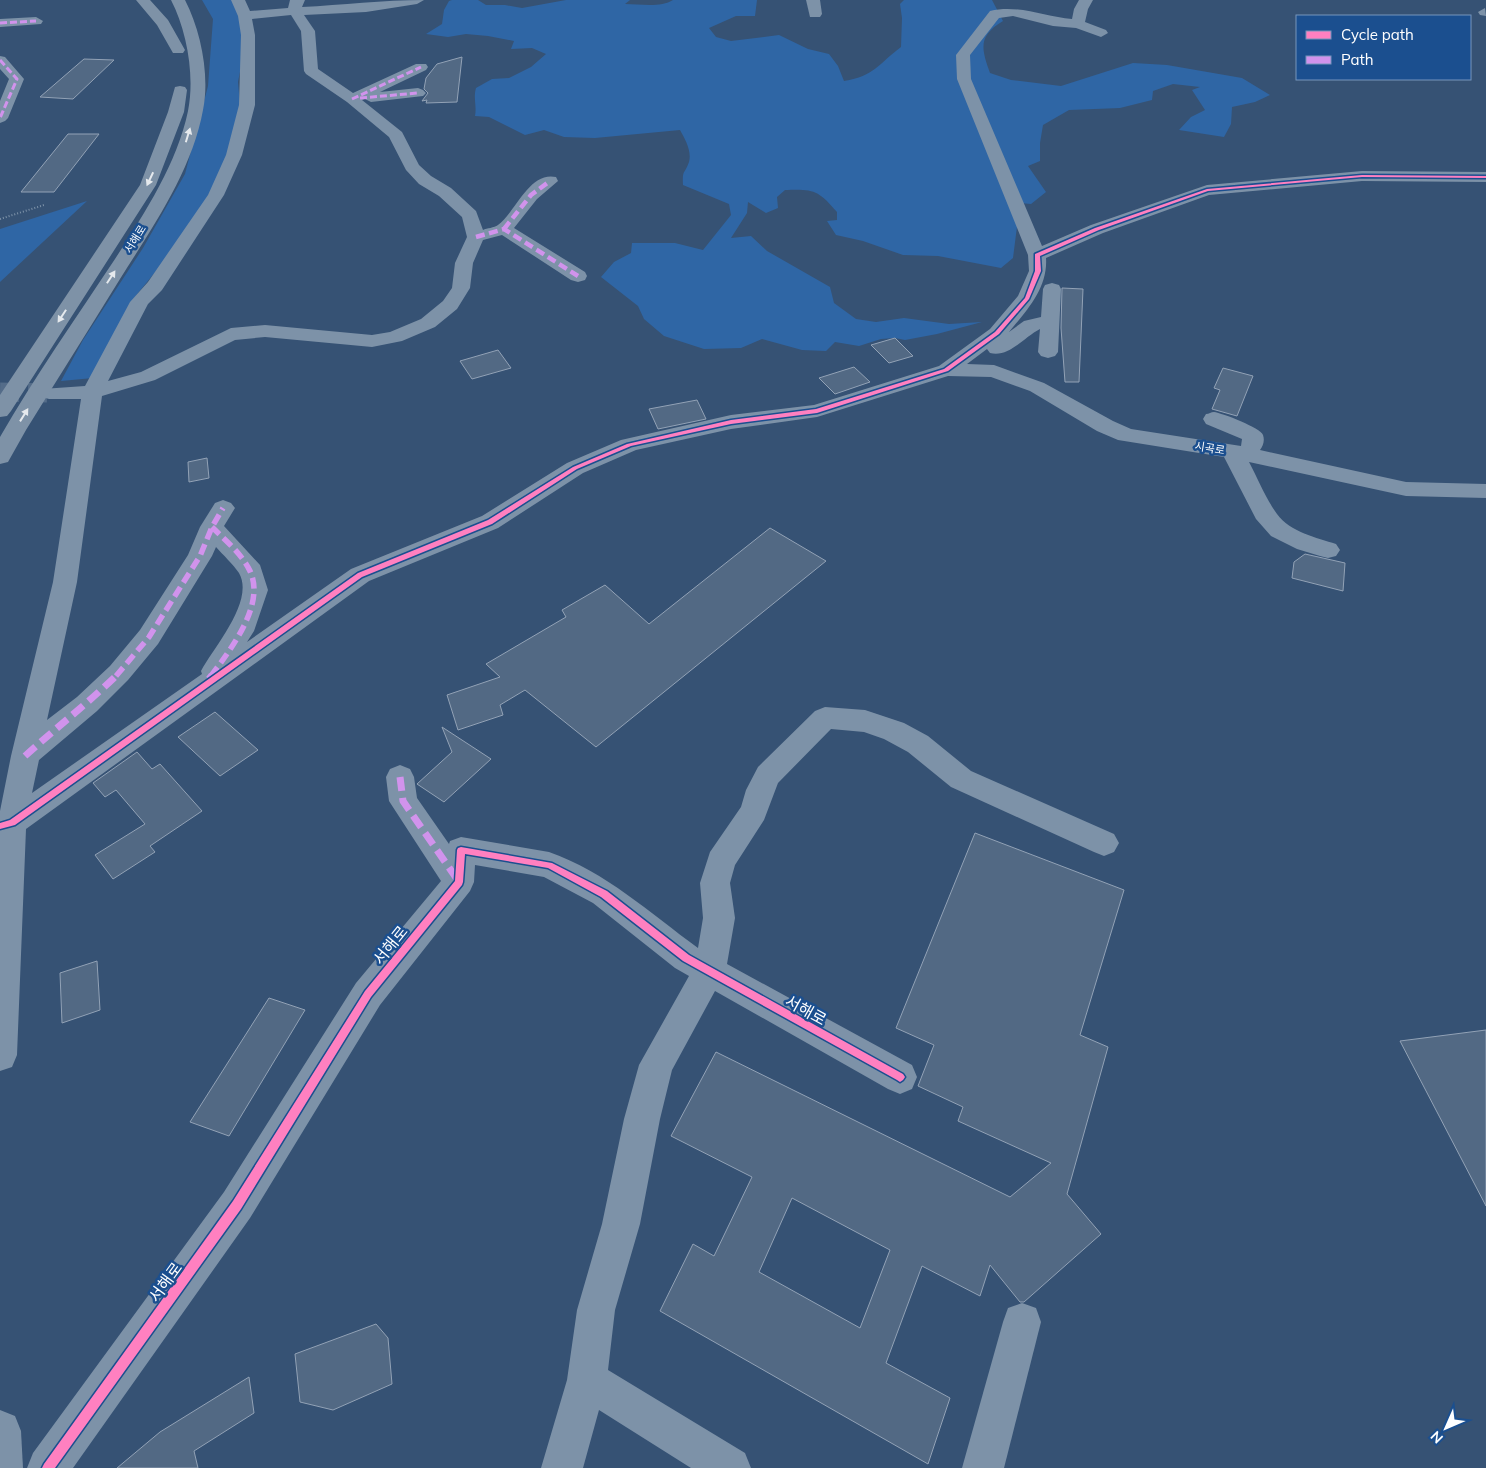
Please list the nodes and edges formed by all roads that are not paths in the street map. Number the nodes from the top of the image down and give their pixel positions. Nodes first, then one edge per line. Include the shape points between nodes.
1 (143, 0) edge
2 (159, 0) edge
3 (180, 0) edge
4 (417, 0) edge
5 (813, 0) edge
6 (1086, 0) edge
7 (297, 5) edge
8 (241, 8) edge
9 (815, 14) dead end
10 (36, 21) dead end
11 (0, 23) edge
12 (1078, 24) junction
13 (1101, 33) dead end
14 (178, 50) junction
15 (0, 60) edge
16 (421, 67) dead end
17 (418, 93) dead end
18 (352, 99) junction
19 (0, 118) edge
20 (1486, 177) edge
21 (550, 180) dead end
22 (504, 229) junction
23 (476, 237) junction
24 (1037, 255) junction
25 (578, 276) dead end
26 (1052, 290) dead end
27 (1050, 320) junction
28 (1048, 352) dead end
29 (946, 370) junction
30 (971, 371) junction
31 (92, 392) junction
32 (49, 393) tunnel mouth
33 (0, 411) edge
34 (1214, 419) dead end
35 (1239, 453) junction
36 (0, 457) edge
37 (1486, 491) edge
38 (1328, 550) dead end
39 (204, 686) junction
40 (25, 756) junction
41 (400, 776) dead end
42 (6, 825) edge
43 (1104, 843) dead end
44 (459, 882) junction
45 (710, 972) junction
46 (0, 1054) edge
47 (900, 1078) dead end
48 (1022, 1322) dead end
49 (587, 1380) junction
50 (0, 1431) edge
51 (2, 1468) edge
52 (48, 1468) edge
53 (562, 1468) edge
54 (730, 1468) edge
55 (983, 1468) edge

1 - 14 highway via 163,23
2 - 14 highway, 서해로 via 171,22
36 -> 3 highway, 서해로 via 139,235 185,146 198,95 197,69
4 - 7 street via 366,8
5 - 9 street
6 - 12 street via 1080,9
7 - 8 street
7 - 18 street via 308,31 311,71
8 - 31 street via 248,35 246,105 234,155 216,195 155,286 140,302
10 - 11 street
12 - 13 street
12 - 24 street via 1053,22 1013,12 995,14 963,55 964,79
14 -> 33 highway, 서해로 via 180,89 176,112 148,185
15 - 19 street via 17,79
16 - 18 street
17 - 18 street
18 - 23 street via 396,135 412,167 425,180 445,192 470,215
20 - 24 street via 1362,176 1207,190
21 - 22 street via 531,195
22 - 23 street
22 - 25 street
23 - 31 street via 464,263 461,288 450,305 428,323 372,341 265,331 231,334 148,376
24 - 29 street via 1038,271 1027,298 997,333
26 - 27 street
27 - 28 street
27 - 30 street via 1019,332
29 - 30 street, 시곡로
29 - 39 street via 817,411 731,422 620,448 575,468 490,522 360,575
30 - 35 street, 시곡로 via 994,371 1037,387 1126,435
31 - 32 street
31 - 40 street via 66,582
34 - 35 street via 1253,436 1253,445
35 - 37 street, 시곡로 via 1406,489
35 - 38 street via 1268,519 1279,530 1304,543
39 - 40 street via 240,631 256,590 251,571 218,517 200,556 149,637 87,704
39 - 42 street
40 - 42 street
41 - 44 street via 403,801
42 - 46 street
43 - 45 street via 961,779 918,744 894,732 865,721 825,718 768,775 754,811 721,861 715,883 718,918
44 - 45 street, 서해로 via 461,850 549,864 604,894 686,958
44 - 52 street, 서해로 via 368,994 237,1205
45 - 47 street, 서해로
45 - 49 street via 656,1065 620,1224 596,1310
48 - 55 street
49 - 53 street
49 - 54 street
50 - 51 street

